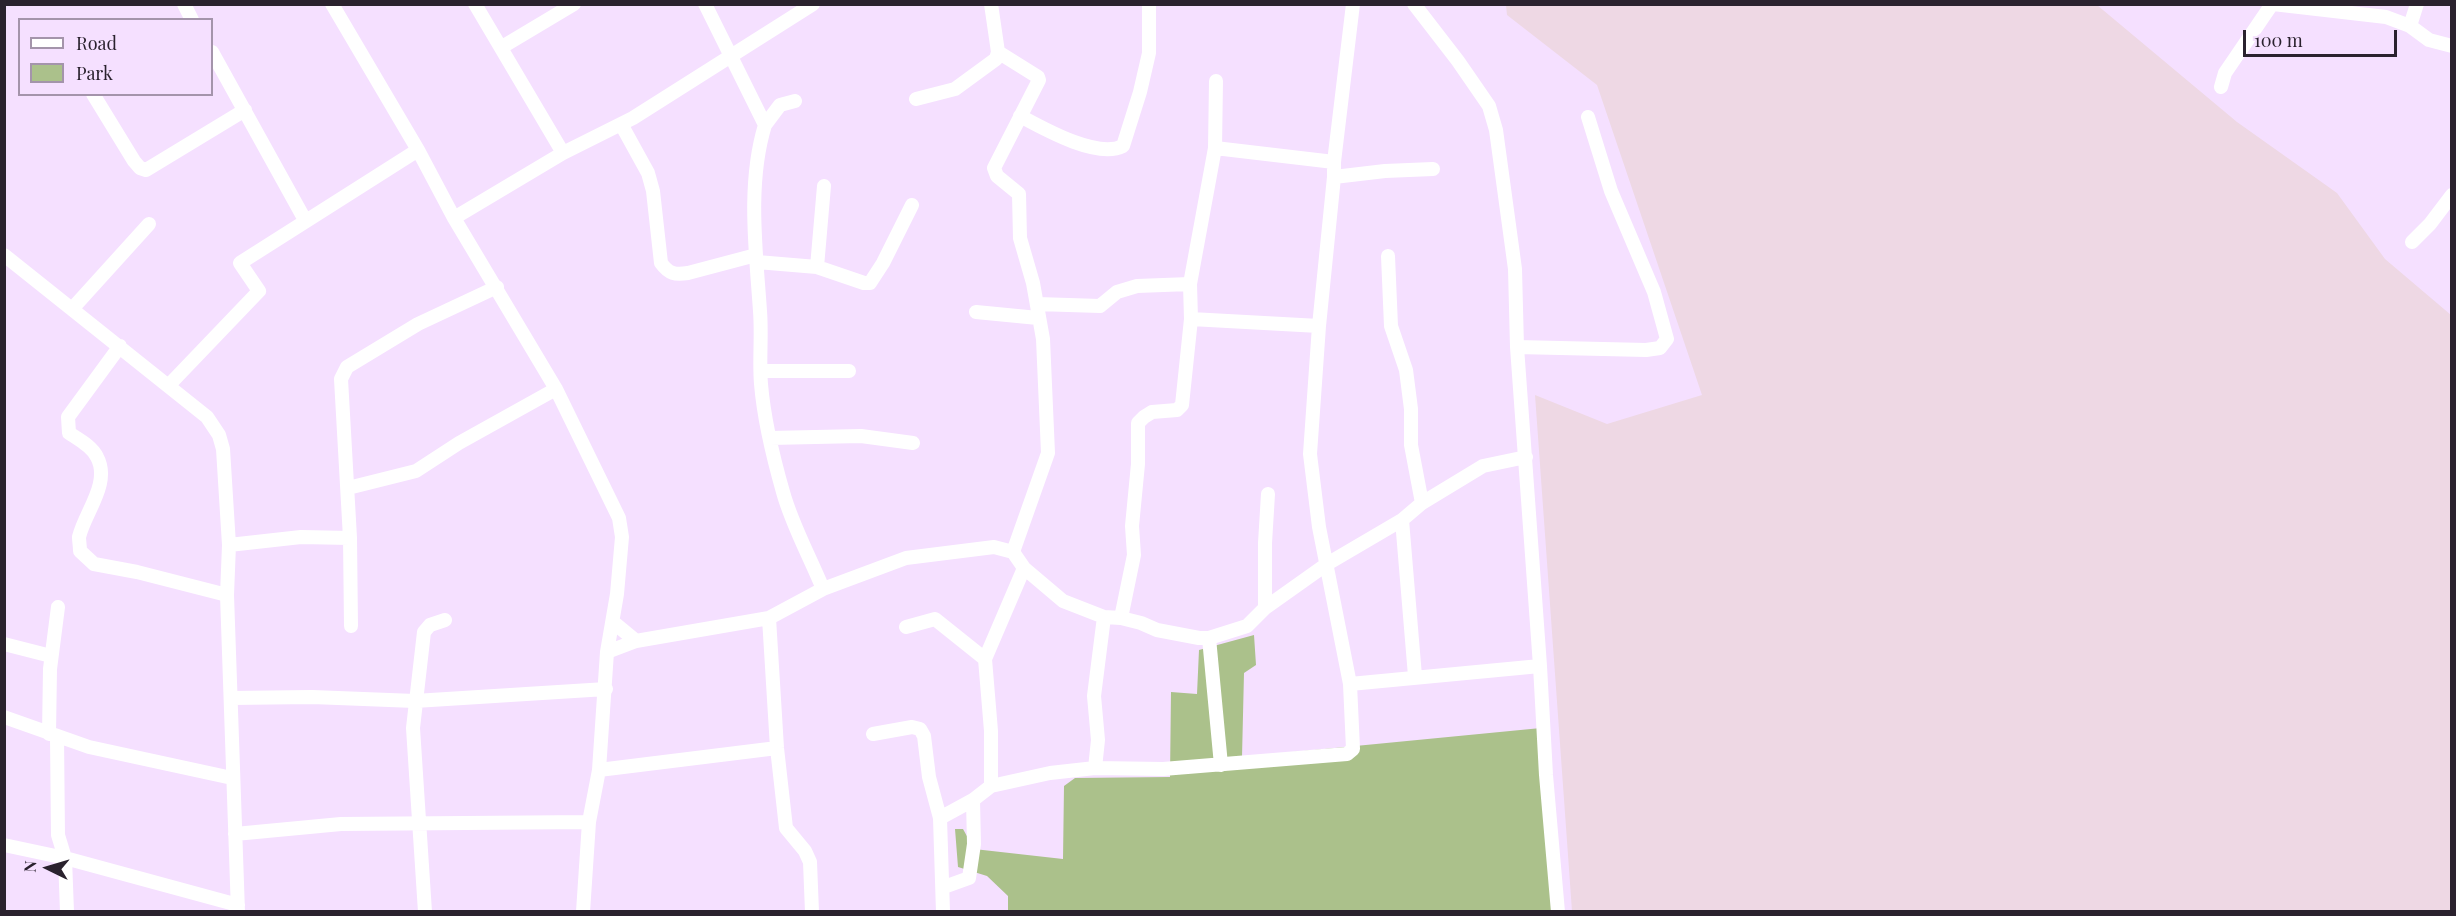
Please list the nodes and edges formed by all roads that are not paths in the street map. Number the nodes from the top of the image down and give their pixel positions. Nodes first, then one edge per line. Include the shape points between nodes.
1 (184, 4) edge
2 (332, 4) edge
3 (475, 4) edge
4 (574, 4) edge
5 (705, 4) edge
6 (813, 4) edge
7 (991, 4) edge
8 (1149, 4) edge
9 (1353, 4) edge
10 (1414, 4) edge
11 (2272, 4) edge
12 (2374, 4) edge
13 (2417, 4) edge
14 (2386, 17) junction
15 (191, 18) edge
16 (2410, 26) junction
17 (2451, 46) edge
18 (502, 47) junction
19 (998, 52) junction
20 (213, 54) edge
21 (731, 54) junction
22 (1216, 81) dead end
23 (2221, 87) dead end
24 (94, 96) edge
25 (916, 99) dead end
26 (795, 101) dead end
27 (245, 110) junction
28 (1020, 116) junction
29 (1588, 117) dead end
30 (621, 124) junction
31 (765, 125) junction
32 (1215, 148) junction
33 (418, 150) junction
34 (563, 153) junction
35 (1334, 162) junction
36 (1433, 169) dead end
37 (1334, 177) junction
38 (824, 186) dead end
39 (2451, 195) edge
40 (912, 205) dead end
41 (454, 218) junction
42 (305, 220) junction
43 (149, 224) dead end
44 (2412, 242) dead end
45 (4, 255) edge
46 (1388, 256) dead end
47 (756, 259) junction
48 (818, 267) junction
49 (1190, 284) junction
50 (497, 287) junction
51 (1037, 304) junction
52 (72, 309) junction
53 (976, 312) dead end
54 (1038, 318) junction
55 (1191, 319) junction
56 (1319, 326) junction
57 (120, 346) junction
58 (1517, 347) junction
59 (762, 371) junction
60 (849, 371) dead end
61 (169, 385) junction
62 (556, 389) junction
63 (770, 438) junction
64 (913, 443) dead end
65 (1526, 457) junction
66 (348, 488) junction
67 (1268, 494) dead end
68 (1422, 503) junction
69 (1402, 520) junction
70 (350, 538) junction
71 (229, 545) junction
72 (1013, 552) junction
73 (1327, 564) junction
74 (1024, 568) junction
75 (823, 589) junction
76 (227, 595) junction
77 (58, 607) dead end
78 (1265, 608) junction
79 (1104, 617) junction
80 (769, 618) junction
81 (1120, 618) junction
82 (445, 620) dead end
83 (613, 622) junction
84 (351, 626) dead end
85 (906, 627) dead end
86 (1209, 638) junction
87 (636, 641) junction
88 (4, 644) edge
89 (608, 652) junction
90 (51, 656) junction
91 (986, 659) junction
92 (1540, 666) junction
93 (1415, 676) junction
94 (1350, 684) junction
95 (606, 688) junction
96 (231, 698) junction
97 (415, 701) junction
98 (4, 717) edge
99 (873, 734) dead end
100 (53, 735) junction
101 (777, 748) junction
102 (1221, 765) junction
103 (1095, 768) junction
104 (599, 770) junction
105 (232, 778) junction
106 (991, 786) junction
107 (973, 800) junction
108 (940, 818) junction
109 (589, 822) junction
110 (420, 824) junction
111 (234, 834) junction
112 (4, 845) edge
113 (65, 858) junction
114 (944, 887) junction
115 (238, 908) edge
116 (67, 912) edge
117 (425, 912) edge
118 (583, 912) edge
119 (812, 912) edge
120 (943, 912) edge
121 (1558, 912) edge

1 - 15 street
2 - 33 street
3 - 18 street
4 - 18 street
5 - 21 street
6 - 21 street
7 - 19 street
8 - 28 street via 1149,53 1123,146 1103,150 1054,135
9 - 35 street
10 - 58 street via 1489,106 1496,130 1514,259
11 - 14 street
11 - 23 street via 2225,73
12 - 14 street
13 - 16 street
14 - 16 street
16 - 17 street via 2429,40
18 - 34 street
19 - 25 street via 996,59 955,89
19 - 28 street via 1038,77
20 - 27 street
21 - 30 street
21 - 31 street
22 - 32 street
24 - 27 street via 134,161 146,170
26 - 31 street via 780,105
27 - 42 street
28 - 51 street via 994,172 1019,194 1020,238
29 - 58 street via 1611,191 1654,292 1667,339 1660,348 1646,350
30 - 34 street
30 - 47 street via 648,173 662,263 667,271 677,275
31 - 47 street via 758,146 756,174
32 - 35 street
32 - 49 street
33 - 41 street
33 - 42 street
34 - 41 street
35 - 37 street
36 - 37 street
37 - 56 street
38 - 48 street
39 - 44 street
40 - 48 street via 870,283
41 - 50 street
42 - 61 street via 240,263 259,291
43 - 52 street
45 - 52 street
46 - 68 street via 1391,326 1406,370 1411,445
47 - 48 street
47 - 59 street
49 - 51 street via 1137,286 1117,292 1100,306
49 - 55 street
50 - 62 street
50 - 66 street via 418,324 348,367 341,379
51 - 54 street
52 - 57 street
53 - 54 street
54 - 72 street via 1043,339 1048,453
55 - 56 street
55 - 81 street via 1182,405 1178,410 1152,412 1138,423 1134,555
56 - 73 street via 1310,454
57 - 61 street
57 - 76 street via 68,417 69,432 98,458 100,475 96,498 79,538 80,550 94,564
58 - 65 street
59 - 60 street
59 - 63 street
61 - 71 street via 207,417 219,435
62 - 66 street via 416,471
62 - 83 street via 619,518 622,537
63 - 64 street via 861,436
63 - 75 street via 784,495
65 - 68 street via 1483,466
65 - 92 street
66 - 70 street
67 - 78 street
68 - 69 street
69 - 73 street
69 - 93 street
70 - 71 street via 301,537
70 - 84 street
71 - 76 street
72 - 74 street
72 - 75 street via 994,547 974,548 906,558
73 - 78 street
73 - 94 street
74 - 79 street via 1063,601
74 - 91 street
75 - 80 street
76 - 96 street
77 - 90 street
78 - 86 street via 1247,626
79 - 81 street
79 - 103 street via 1094,696 1098,740
80 - 87 street
80 - 101 street
81 - 86 street via 1169,633
82 - 97 street via 430,625 424,632
83 - 87 street
83 - 89 street
85 - 91 street via 935,619
86 - 102 street
87 - 89 street
88 - 90 street
89 - 95 street
90 - 100 street
91 - 106 street
92 - 93 street
92 - 121 street
93 - 94 street
94 - 102 street via 1353,748 1347,754
95 - 97 street
95 - 104 street
96 - 97 street
96 - 105 street
97 - 110 street via 413,728
98 - 100 street
99 - 108 street via 920,729
100 - 105 street via 89,747
100 - 113 street via 58,835
101 - 104 street
101 - 119 street via 786,828 810,862
102 - 103 street
103 - 106 street
104 - 109 street
105 - 111 street
106 - 107 street
107 - 108 street
107 - 114 street via 974,844 969,878
108 - 114 street
109 - 110 street
109 - 118 street
110 - 111 street via 341,824
110 - 117 street
111 - 115 street
112 - 113 street
113 - 115 street
113 - 116 street
114 - 120 street

